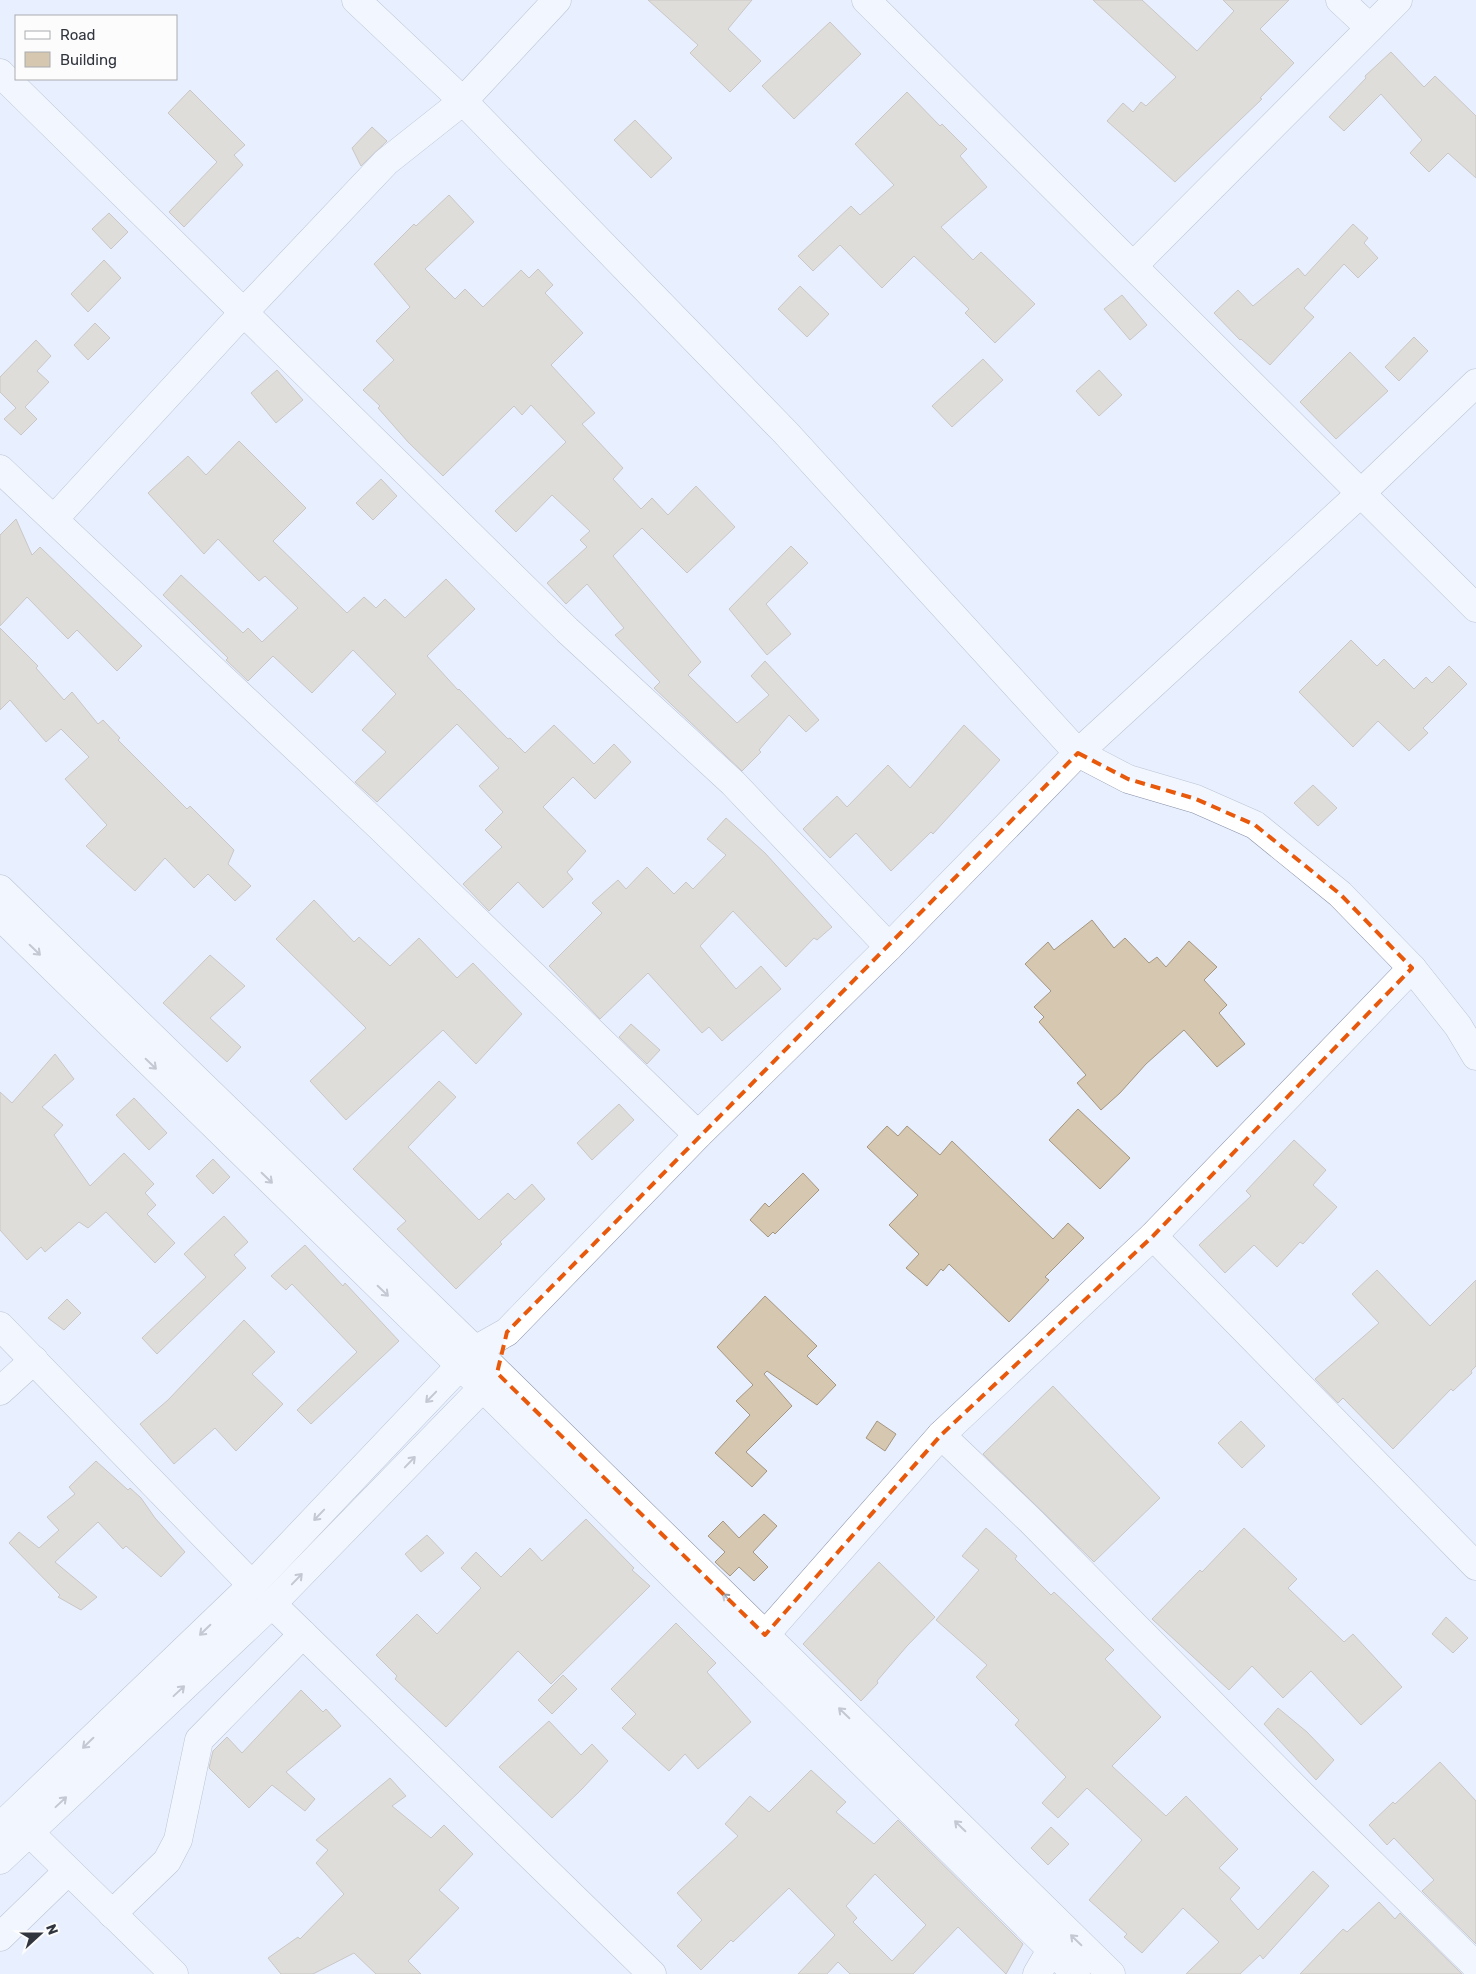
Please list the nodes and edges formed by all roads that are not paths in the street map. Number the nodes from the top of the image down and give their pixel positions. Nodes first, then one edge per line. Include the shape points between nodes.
1 (356, 0) edge
2 (557, 0) edge
3 (866, 0) edge
4 (1340, 0) edge
5 (1398, 0) edge
6 (1370, 28) junction
7 (0, 73) edge
8 (463, 101) junction
9 (1134, 265) junction
10 (243, 313) junction
11 (1476, 383) edge
12 (0, 469) edge
13 (1361, 493) junction
14 (54, 519) junction
15 (1476, 608) edge
16 (1078, 753) junction
17 (0, 889) edge
18 (0, 916) edge
19 (889, 946) junction
20 (1412, 968) junction
21 (1476, 1056) edge
22 (698, 1135) junction
23 (1153, 1236) junction
24 (0, 1326) edge
25 (507, 1332) junction
26 (467, 1358) junction
27 (34, 1360) junction
28 (490, 1381) junction
29 (0, 1391) edge
30 (941, 1435) junction
31 (1476, 1566) edge
32 (252, 1585) junction
33 (272, 1604) junction
34 (303, 1634) junction
35 (764, 1635) junction
36 (0, 1827) edge
37 (29, 1832) junction
38 (0, 1860) edge
39 (68, 1871) junction
40 (112, 1914) junction
41 (0, 1937) edge
42 (1051, 1950) junction
43 (1476, 1966) edge
44 (174, 1974) edge
45 (652, 1974) edge
46 (1037, 1974) edge
47 (1076, 1974) edge
48 (1111, 1974) edge

1 - 8 street
2 - 8 street
3 - 9 street
4 - 6 street
5 - 6 street
6 - 9 street
7 - 10 street
8 - 10 street via 386,162
8 - 16 street via 786,433
9 - 13 street
10 - 14 street
10 - 19 street via 567,630 733,783
11 - 13 street
12 - 14 street
13 - 15 street
13 - 16 street
14 - 22 street
16 - 19 street
16 - 20 street via 1128,779 1196,799 1255,825 1340,894
17 - 26 street
18 -> 26 street
19 - 22 street
20 - 21 street via 1458,1026
20 - 23 street
22 - 25 street
23 - 30 street
23 - 31 street
24 - 27 street
25 - 26 street
25 - 28 street
26 - 28 street
26 -> 32 street
27 - 29 street
27 - 32 street
33 -> 28 street
35 -> 28 street
28 - 42 street
30 - 35 street
30 - 43 street
32 -> 36 street
33 - 34 street
37 -> 33 street
34 - 40 street via 199,1740 178,1840 167,1861
34 - 45 street
48 -> 35 street
37 - 38 street
37 - 39 street
39 - 40 street
39 - 41 street
40 - 44 street
42 - 46 street
42 - 47 street

